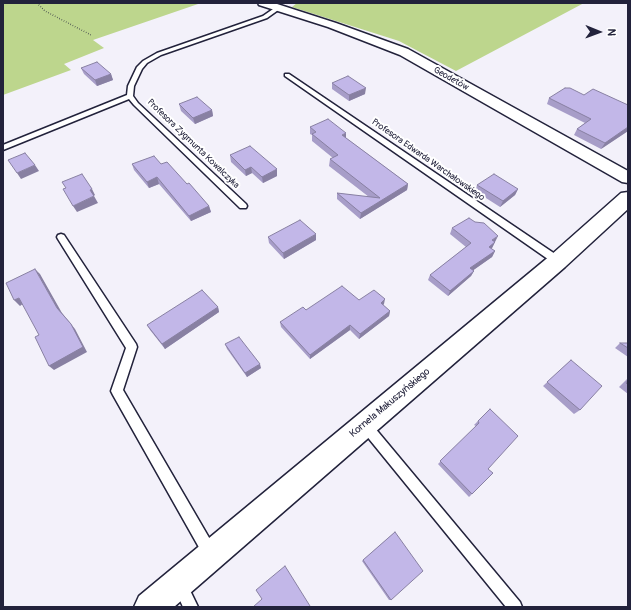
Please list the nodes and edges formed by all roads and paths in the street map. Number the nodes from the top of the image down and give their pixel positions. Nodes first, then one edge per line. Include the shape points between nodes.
1 (37, 3) edge
2 (263, 3) edge
3 (278, 8) junction
4 (91, 35) dead end
5 (287, 75) dead end
6 (130, 96) junction
7 (3, 148) edge
8 (628, 178) edge
9 (628, 198) edge
10 (243, 206) dead end
11 (61, 237) dead end
12 (558, 261) junction
13 (364, 425) junction
14 (211, 555) junction
15 (179, 583) junction
16 (150, 607) edge
17 (191, 607) edge
18 (515, 607) edge

1 - 4 path via 45,11
2 - 3 street, Geodetów
3 - 6 lane via 265,17 172,49 145,62 136,72
3 - 8 street, Geodetów via 404,52
5 - 12 lane, Profesora Edwarda Warchałowskiego
6 - 7 lane
6 - 10 lane, Profesora Zygmunta Kowalczyka
9 - 12 street, Kornela Makuszyńskiego
11 - 14 lane via 132,346 117,391
12 - 13 street, Kornela Makuszyńskiego
13 - 14 street, Kornela Makuszyńskiego
13 - 18 lane
14 - 15 street, Kornela Makuszyńskiego
15 - 16 street, Kornela Makuszyńskiego
15 - 17 lane

